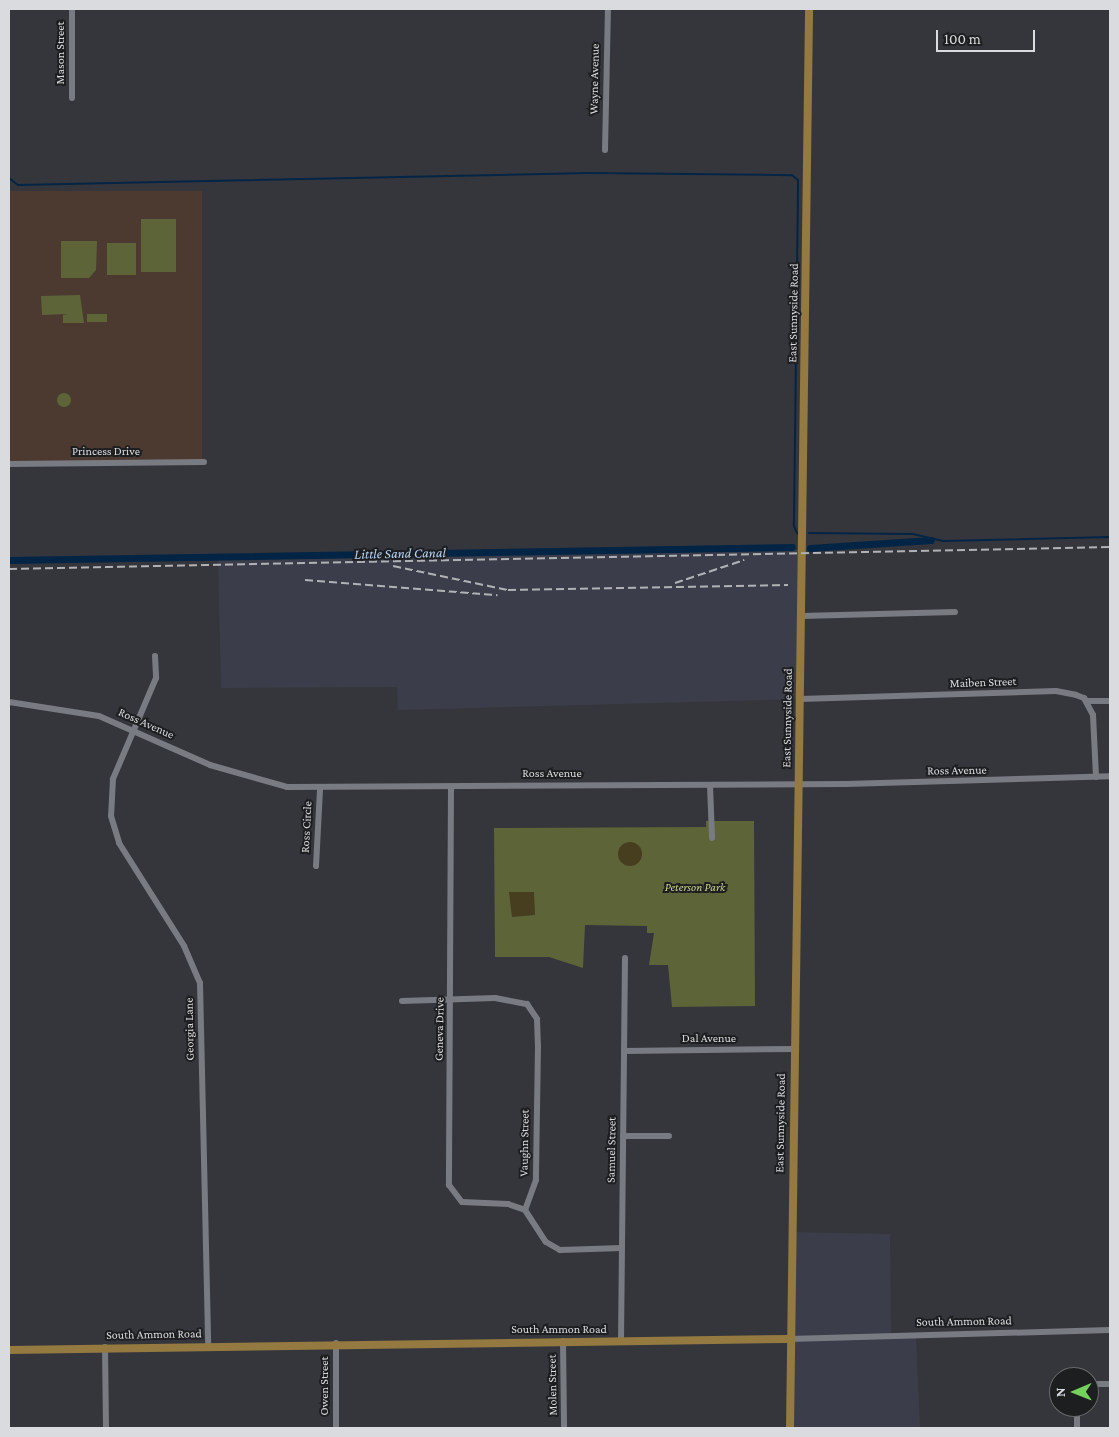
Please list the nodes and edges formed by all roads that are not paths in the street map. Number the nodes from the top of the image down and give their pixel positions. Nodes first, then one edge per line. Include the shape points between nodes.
1 (72, 9) edge
2 (608, 9) edge
3 (809, 9) edge
4 (72, 98) dead end
5 (605, 150) dead end
6 (204, 462) dead end
7 (9, 464) edge
8 (955, 612) dead end
9 (801, 616) junction
10 (155, 656) dead end
11 (800, 699) junction
12 (1086, 701) junction
13 (1110, 701) edge
14 (9, 702) edge
15 (131, 728) junction
16 (1110, 776) edge
17 (1096, 777) junction
18 (798, 782) junction
19 (710, 785) junction
20 (451, 788) junction
21 (320, 789) junction
22 (712, 838) dead end
23 (316, 866) dead end
24 (625, 958) dead end
25 (452, 1000) junction
26 (402, 1001) dead end
27 (794, 1048) junction
28 (624, 1051) junction
29 (623, 1136) junction
30 (669, 1136) dead end
31 (525, 1210) junction
32 (622, 1248) junction
33 (1110, 1330) edge
34 (789, 1339) junction
35 (563, 1341) junction
36 (621, 1341) junction
37 (336, 1343) junction
38 (208, 1345) junction
39 (106, 1347) junction
40 (9, 1350) edge
41 (106, 1428) edge
42 (336, 1428) edge
43 (564, 1428) edge
44 (790, 1428) edge

1 - 4 street, Mason Street
2 - 5 street, Wayne Avenue
3 - 9 main road, East Sunnyside Road
6 - 7 street, Princess Drive
8 - 9 street
9 - 11 main road, East Sunnyside Road
10 - 15 street, Georgia Lane via 156,678
11 - 12 street, Maiben Street via 1056,691
11 - 18 main road, East Sunnyside Road
12 - 13 street, Maiben Street
12 - 17 street via 1093,716
14 - 15 street, Ross Avenue via 69,708
15 - 21 street, Ross Avenue via 210,765 287,787
15 - 38 street, Georgia Lane via 113,779 113,828 184,946 201,989
16 - 17 street, Ross Avenue
17 - 18 street, Ross Avenue
18 - 19 street, Ross Avenue
18 - 27 main road, East Sunnyside Road
19 - 20 street, Ross Avenue
19 - 22 street
20 - 21 street, Ross Avenue
20 - 25 street, Geneva Drive
21 - 23 street, Ross Circle
24 - 28 street, Samuel Street
25 - 26 street
25 - 31 street, Geneva Drive via 449,1185 462,1202 508,1204
25 - 31 street, Vaughn Street via 514,999 527,1004 537,1019 536,1180
27 - 28 street, Dal Avenue
27 - 34 main road, East Sunnyside Road
28 - 29 street, Samuel Street
29 - 30 street
29 - 32 street, Samuel Street
31 - 32 street via 546,1242 560,1250
32 - 36 street, Samuel Street
33 - 34 street, South Ammon Road
34 - 36 main road, South Ammon Road
34 - 44 main road, East Sunnyside Road
35 - 36 main road, South Ammon Road
35 - 37 main road, South Ammon Road
35 - 43 street, Molen Street
37 - 38 main road, South Ammon Road
37 - 42 street, Owen Street
38 - 39 main road, South Ammon Road
39 - 40 main road, South Ammon Road
39 - 41 street

